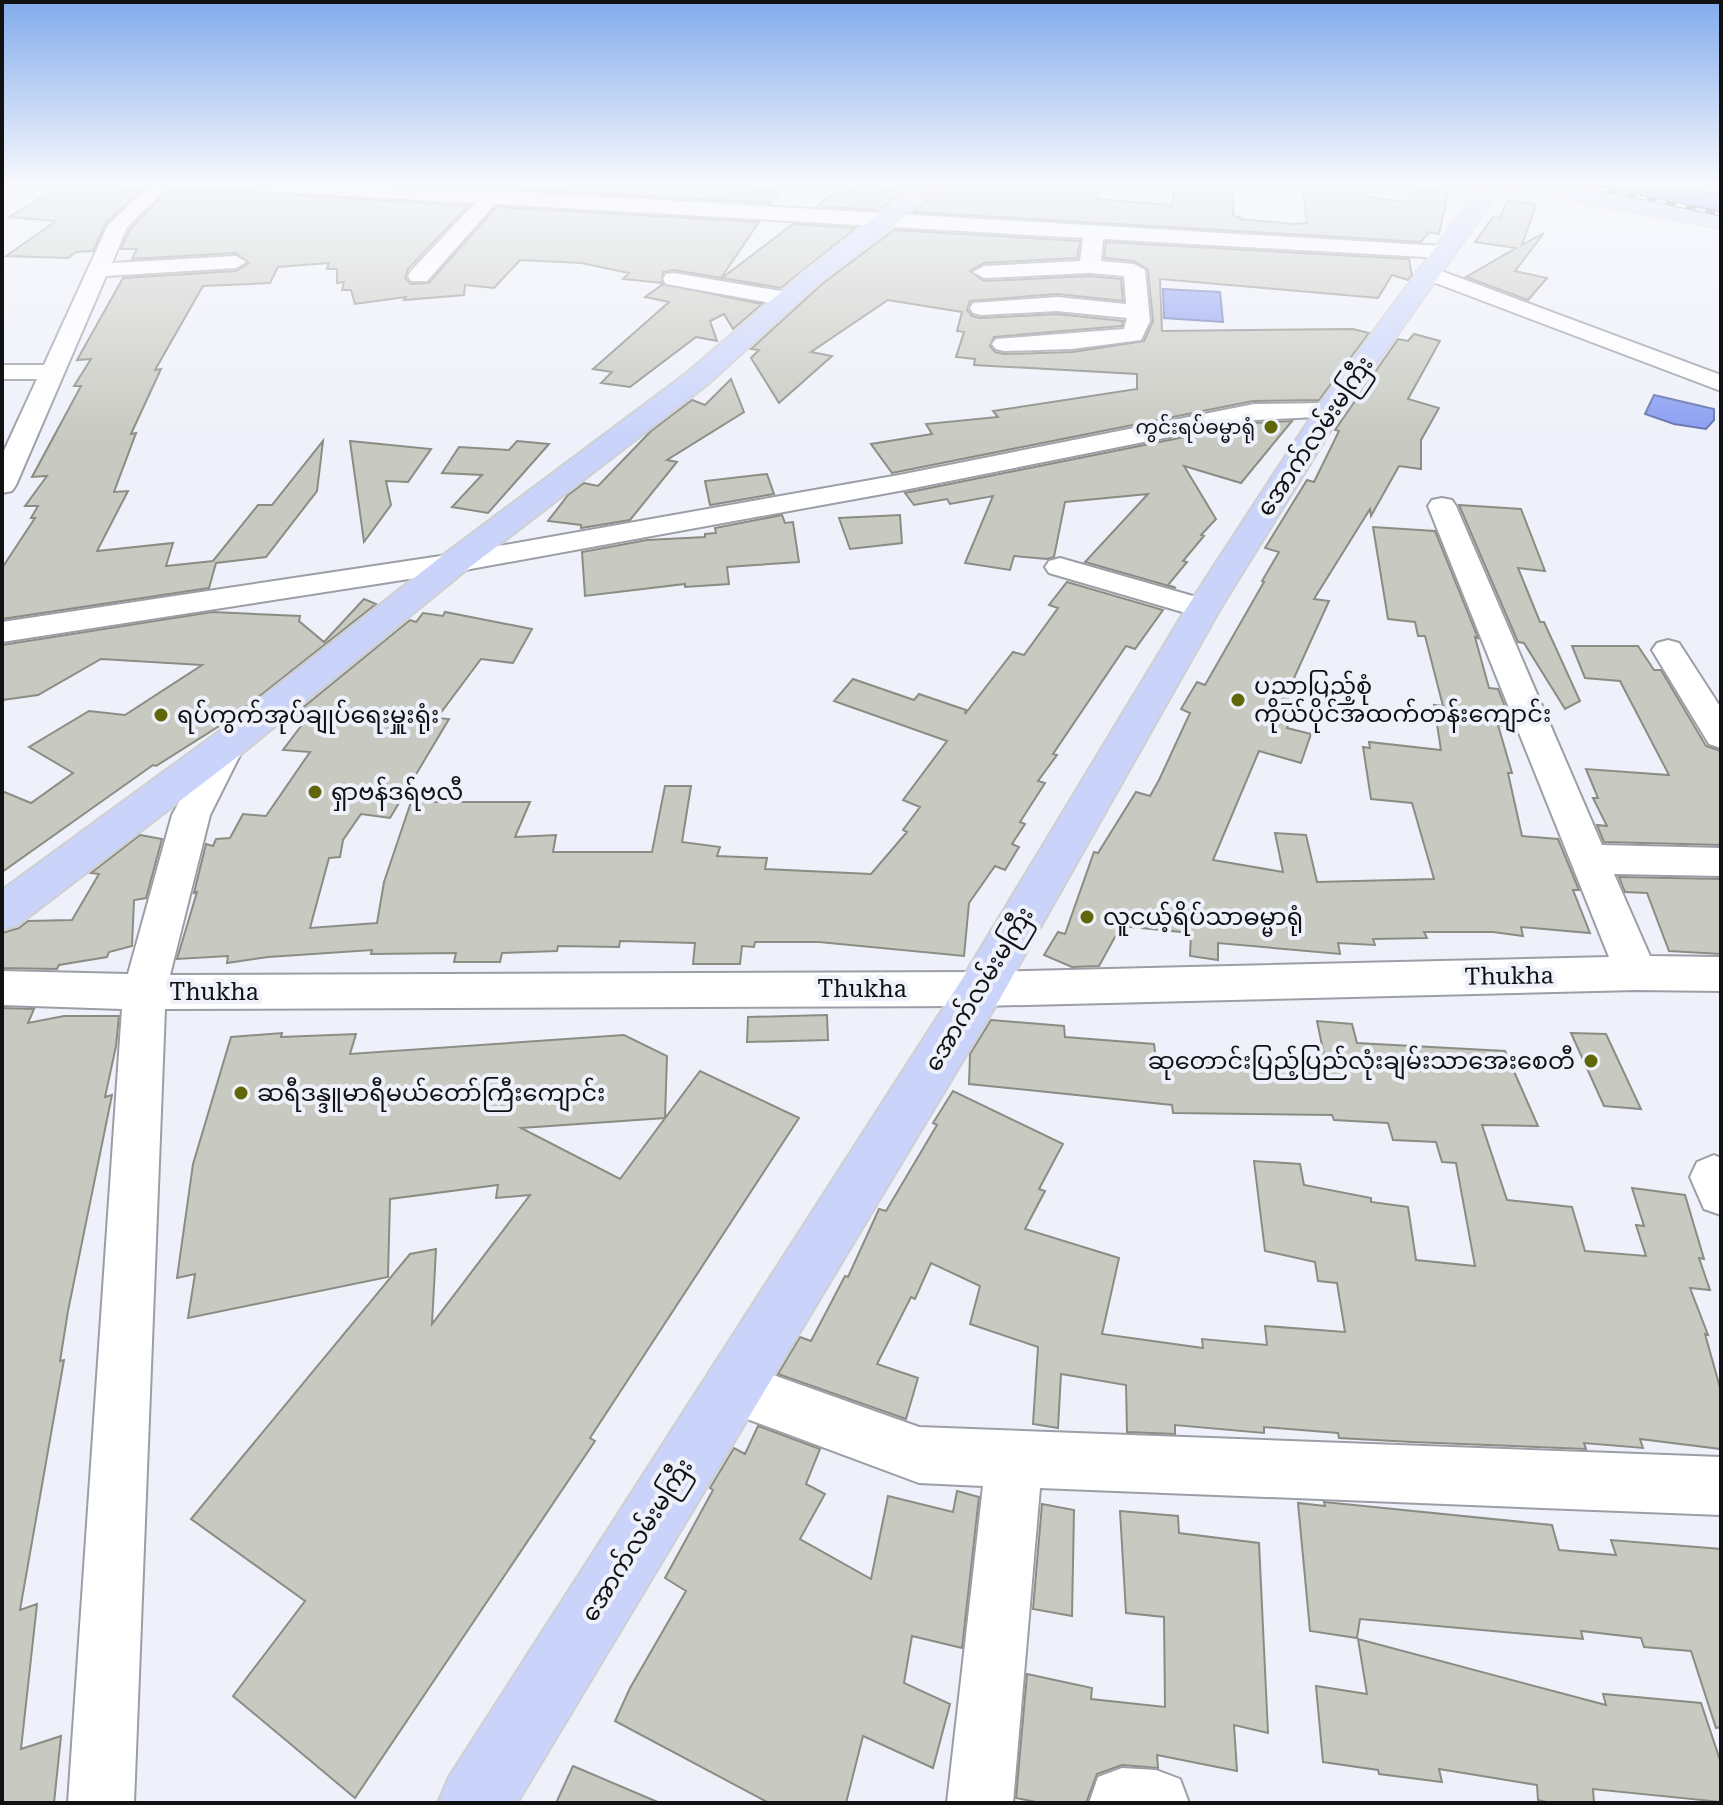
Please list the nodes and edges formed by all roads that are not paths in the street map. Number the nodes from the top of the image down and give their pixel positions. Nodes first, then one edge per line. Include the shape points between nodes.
1 (128, 268) edge
2 (426, 268) edge
3 (826, 268) edge
4 (1064, 268) edge
5 (1108, 268) edge
6 (1432, 268) edge
7 (1451, 268) edge
8 (98, 270) joint
9 (984, 272) dead end
10 (419, 276) dead end
11 (674, 279) dead end
12 (787, 299) junction
13 (979, 310) dead end
14 (1138, 312) junction
15 (1004, 344) dead end
16 (2, 372) edge
17 (54, 372) junction
18 (1721, 384) edge
19 (1329, 411) junction
20 (13, 434) edge
21 (3, 480) edge
22 (1442, 506) dead end
23 (454, 563) junction
24 (1060, 567) dead end
25 (1203, 609) junction
26 (2, 632) edge
27 (1668, 650) dead end
28 (1721, 736) edge
29 (227, 745) junction
30 (1589, 859) junction
31 (1721, 862) edge
32 (2, 913) edge
33 (1636, 973) junction
34 (1721, 974) edge
35 (2, 988) edge
36 (981, 989) junction
37 (144, 992) junction
38 (731, 1387) junction
39 (1014, 1458) junction
40 (1721, 1486) edge
41 (101, 1803) edge
42 (475, 1803) edge
43 (980, 1803) edge
44 (1122, 1803) edge
45 (1156, 1803) edge

1 - 8 street
2 - 10 street
3 - 12 main road
4 - 9 street
5 - 14 street via 1134,270
6 - 19 main road, အောက်လမ်းမကြီး
7 - 18 street
8 - 17 street
11 - 12 street
12 - 23 main road via 698,378
13 - 14 street via 1068,304
14 - 15 street via 1133,335
16 - 17 street
17 - 20 street
19 - 23 street via 1254,412
19 - 25 main road, အောက်လမ်းမကြီး
20 - 21 street
22 - 30 street
23 - 26 street
23 - 29 main road
24 - 25 street
25 - 36 main road, အောက်လမ်းမကြီး
27 - 28 street
29 - 32 main road
29 - 37 street via 191,815
30 - 31 street
30 - 33 street
33 - 34 street, Thukha
33 - 36 street, Thukha
35 - 37 street, Thukha
36 - 37 street, Thukha
36 - 38 main road, အောက်လမ်းမကြီး
37 - 41 street
38 - 39 street via 919,1455
38 - 42 main road, အောက်လမ်းမကြီး
39 - 40 street
39 - 43 street
44 - 45 street

